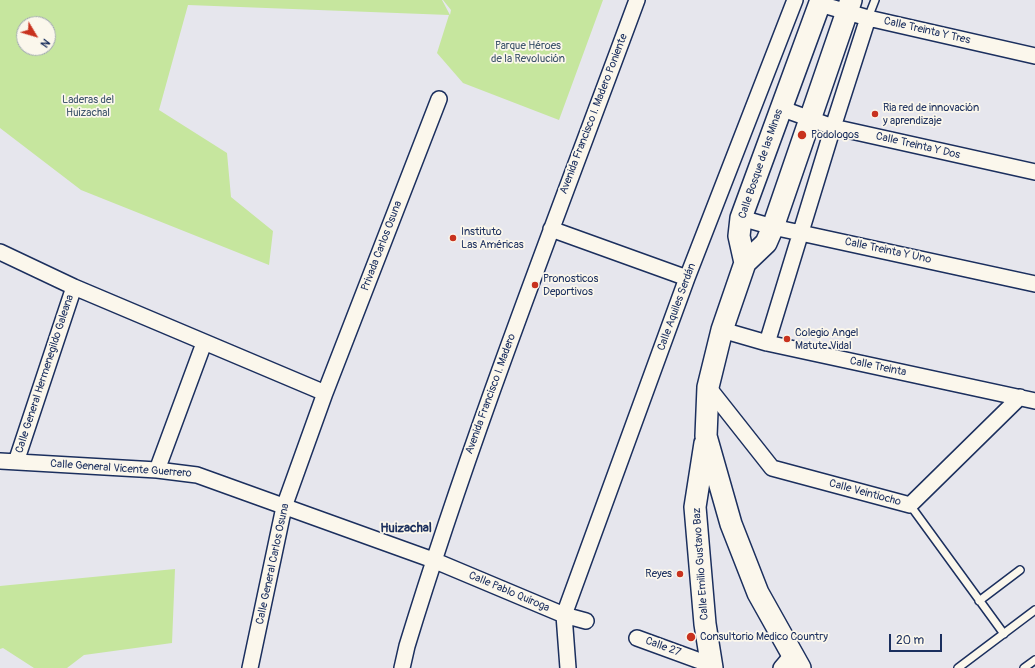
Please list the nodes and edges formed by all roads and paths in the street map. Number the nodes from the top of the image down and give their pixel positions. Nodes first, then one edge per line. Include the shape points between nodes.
1 (637, 0) edge
2 (794, 0) edge
3 (875, 0) edge
4 (820, 2) edge
5 (849, 5) edge
6 (868, 18) junction
7 (1035, 56) edge
8 (439, 99) dead end
9 (780, 108) junction
10 (809, 119) junction
11 (832, 127) junction
12 (1035, 172) edge
13 (741, 218) junction
14 (773, 227) junction
15 (551, 229) junction
16 (801, 232) junction
17 (0, 252) edge
18 (745, 263) junction
19 (687, 278) junction
20 (1035, 284) edge
21 (74, 287) junction
22 (722, 330) junction
23 (767, 343) junction
24 (204, 344) junction
25 (708, 387) junction
26 (325, 393) junction
27 (1020, 397) junction
28 (1035, 401) edge
29 (706, 436) junction
30 (0, 461) edge
31 (16, 462) junction
32 (157, 470) junction
33 (910, 505) junction
34 (284, 507) junction
35 (433, 560) junction
36 (1020, 570) dead end
37 (979, 600) junction
38 (1035, 610) edge
39 (564, 615) junction
40 (586, 621) dead end
41 (1004, 634) junction
42 (637, 638) dead end
43 (1035, 660) edge
44 (791, 664) edge
45 (711, 666) edge
46 (250, 668) edge
47 (402, 668) edge
48 (568, 668) edge
49 (958, 668) edge
50 (1024, 668) edge

1 - 15 street, Avenida Francisco I. Madero Poniente
2 - 19 street, Calle Aquiles Serdán
3 - 6 lane
4 - 5 street, Calle Treinta Y Tres
4 - 9 main road, Calle Bosque de las Minas
5 - 6 street, Calle Treinta Y Tres
5 - 10 main road
6 - 7 street, Calle Treinta Y Tres
6 - 11 street
8 - 26 street, Privada Carlos Osuna
9 - 10 street, Calle Treinta Y Dos
9 - 13 main road, Calle Bosque de las Minas
10 - 11 street, Calle Treinta Y Dos
10 - 14 main road
11 - 12 street, Calle Treinta Y Dos
11 - 16 street
13 - 14 street, Calle Treinta Y Uno
13 - 18 main road, Calle Bosque de las Minas via 738,236
14 - 16 street, Calle Treinta Y Uno
14 - 18 main road via 766,243
15 - 19 street
15 - 35 street, Avenida Francisco I. Madero
16 - 20 street, Calle Treinta Y Uno
16 - 23 street
17 - 21 street
18 - 22 main road
19 - 39 street, Calle Aquiles Serdán
21 - 24 street
21 - 31 street, Calle General Hermenegildo Galeana
22 - 23 street, Calle Treinta
22 - 25 main road
23 - 27 street, Calle Treinta
24 - 26 street
24 - 32 street
25 - 29 main road
25 - 33 street, Calle Veintiocho via 772,468
26 - 34 street, Calle General Carlos Osuna
27 - 28 street, Calle Treinta
27 - 33 street, Calle Veintiocho
29 - 44 main road via 731,524 758,593
29 - 45 main road, Calle Emilio Gustavo Baz via 695,507
30 - 31 street, Calle General Vicente Guerrero
31 - 32 street, Calle General Vicente Guerrero
32 - 34 street, Calle General Vicente Guerrero via 197,475
33 - 37 lane
34 - 35 street, Calle General Vicente Guerrero
34 - 46 street, Calle General Carlos Osuna
35 - 39 street, Calle Pablo Quiroga
35 - 47 street, Avenida Francisco I. Madero
36 - 37 lane
37 - 41 lane
38 - 41 lane
39 - 40 street, Calle Pablo Quiroga
39 - 48 street
41 - 49 lane
42 - 45 street, Calle 27
43 - 50 lane

